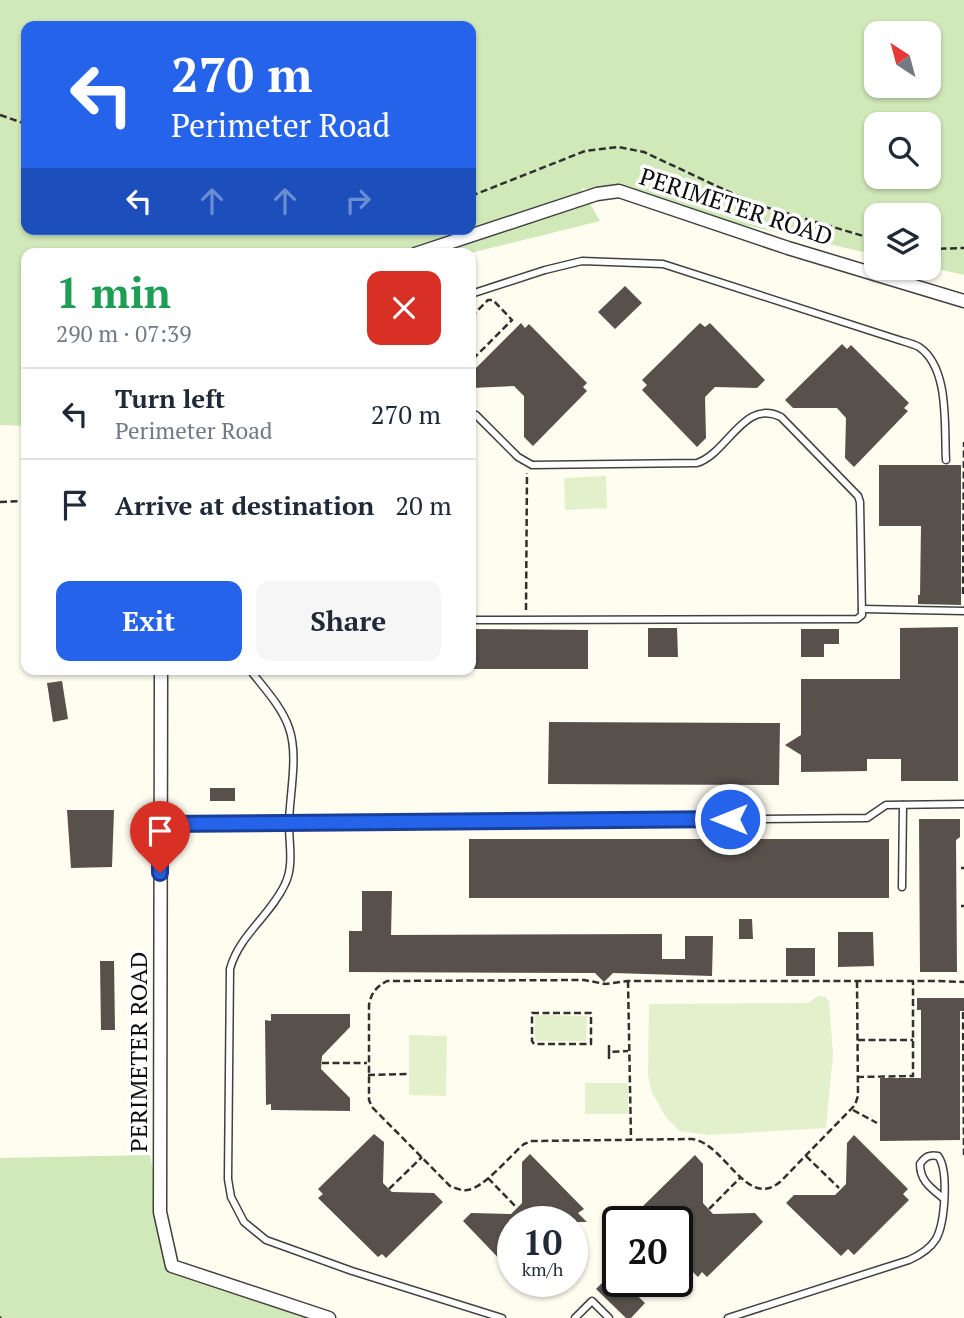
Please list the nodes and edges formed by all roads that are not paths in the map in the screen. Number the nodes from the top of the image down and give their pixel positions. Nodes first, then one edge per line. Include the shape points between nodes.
1 (476, 234) edge
2 (473, 235) edge
3 (433, 248) edge
4 (476, 292) edge
5 (964, 301) edge
6 (476, 415) edge
7 (946, 460) dead end
8 (862, 609) junction
9 (964, 611) edge
10 (476, 620) edge
11 (161, 675) edge
12 (254, 675) edge
13 (964, 804) edge
14 (904, 805) junction
15 (289, 823) junction
16 (160, 824) junction
17 (902, 887) dead end
18 (943, 1198) junction
19 (329, 1318) edge
20 (502, 1318) edge
21 (575, 1318) edge
22 (609, 1318) edge
23 (728, 1318) edge

1 - 5 street, PERIMETER ROAD via 619,191
2 - 3 street, PERIMETER ROAD
4 - 7 lane via 582,261 663,264 919,347 942,382
6 - 8 lane via 532,465 698,463 751,416 773,413 781,417 858,496
8 - 9 lane
8 - 10 lane via 858,619
11 - 16 street, PERIMETER ROAD
12 - 15 lane via 290,730 293,779
13 - 14 lane
14 - 15 lane via 886,805 867,818
14 - 17 lane
15 - 16 lane
15 - 20 lane via 286,883 238,948 230,969 228,1179 234,1204 244,1222 266,1240
16 - 19 street, PERIMETER ROAD via 160,1212 172,1266
18 - 18 lane via 920,1172 920,1164 931,1154 938,1156 944,1171
18 - 23 lane via 939,1231 920,1255
21 - 22 lane via 592,1301

